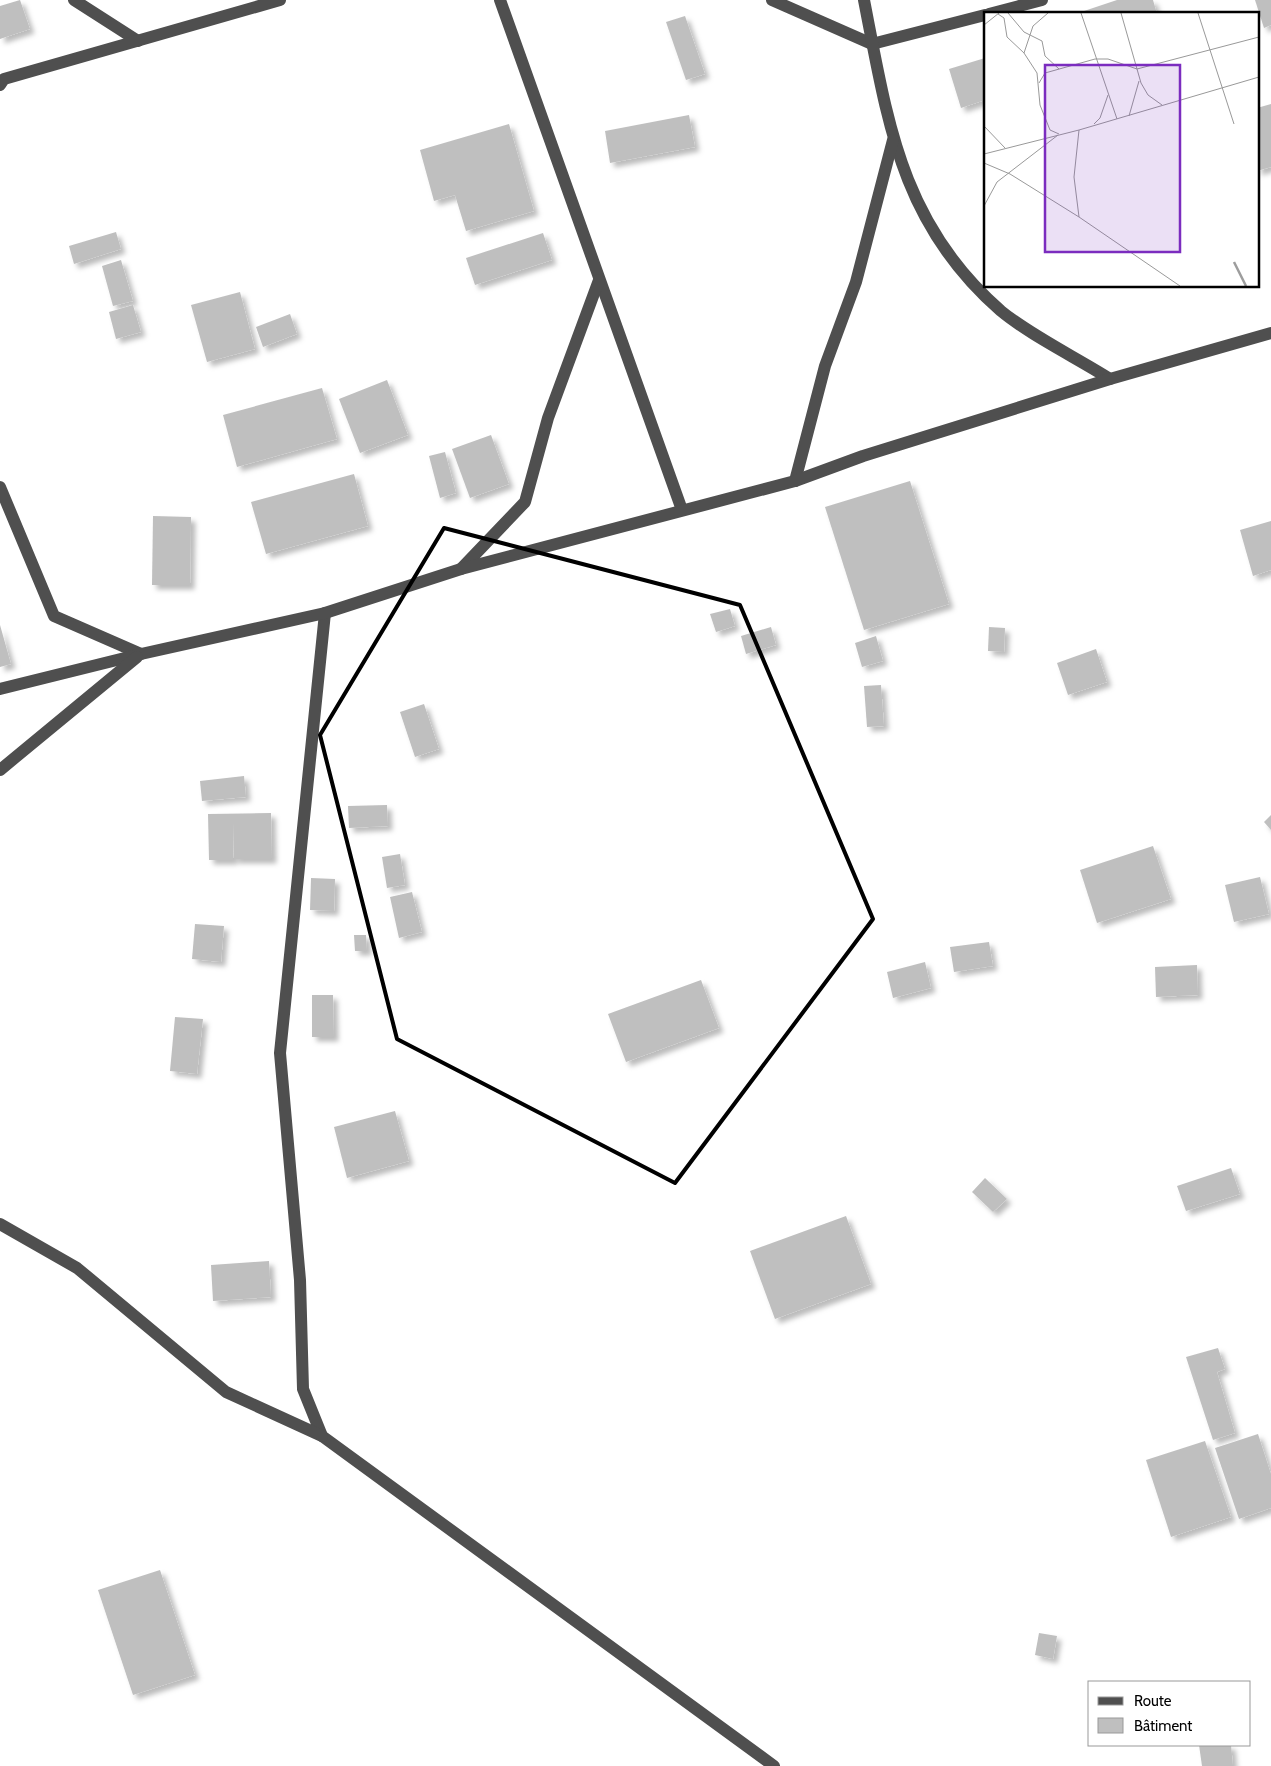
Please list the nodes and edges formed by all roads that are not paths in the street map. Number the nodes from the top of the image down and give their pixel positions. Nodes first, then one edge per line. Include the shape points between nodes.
1 (74, 0) edge
2 (280, 0) edge
3 (500, 0) edge
4 (772, 0) edge
5 (864, 0) edge
6 (1042, 0) edge
7 (997, 12) edge
8 (984, 15) edge
9 (138, 41) junction
10 (872, 44) junction
11 (0, 85) edge
12 (893, 140) junction
13 (598, 280) junction
14 (1271, 333) edge
15 (1110, 379) junction
16 (795, 481) junction
17 (0, 487) edge
18 (682, 510) junction
19 (461, 569) junction
20 (325, 613) junction
21 (141, 654) junction
22 (0, 689) edge
23 (0, 770) edge
24 (0, 1224) edge
25 (322, 1436) junction
26 (774, 1766) edge

1 - 9 street
2 - 9 street
3 - 13 street
4 - 10 street
5 - 10 street
6 - 7 street
8 - 10 street
9 - 11 street via 4,78
10 - 12 street
12 - 15 street via 926,222 975,285 1002,312
12 - 16 street via 856,282 825,366
13 - 18 street
13 - 19 street via 548,418 525,502
14 - 15 street
15 - 16 street via 863,456
16 - 18 street
17 - 21 street via 54,616
18 - 19 street
19 - 20 street
20 - 21 street
20 - 25 street via 280,1053 300,1280 303,1389
21 - 22 street
21 - 23 street
24 - 25 street via 77,1268 226,1392
25 - 26 street

